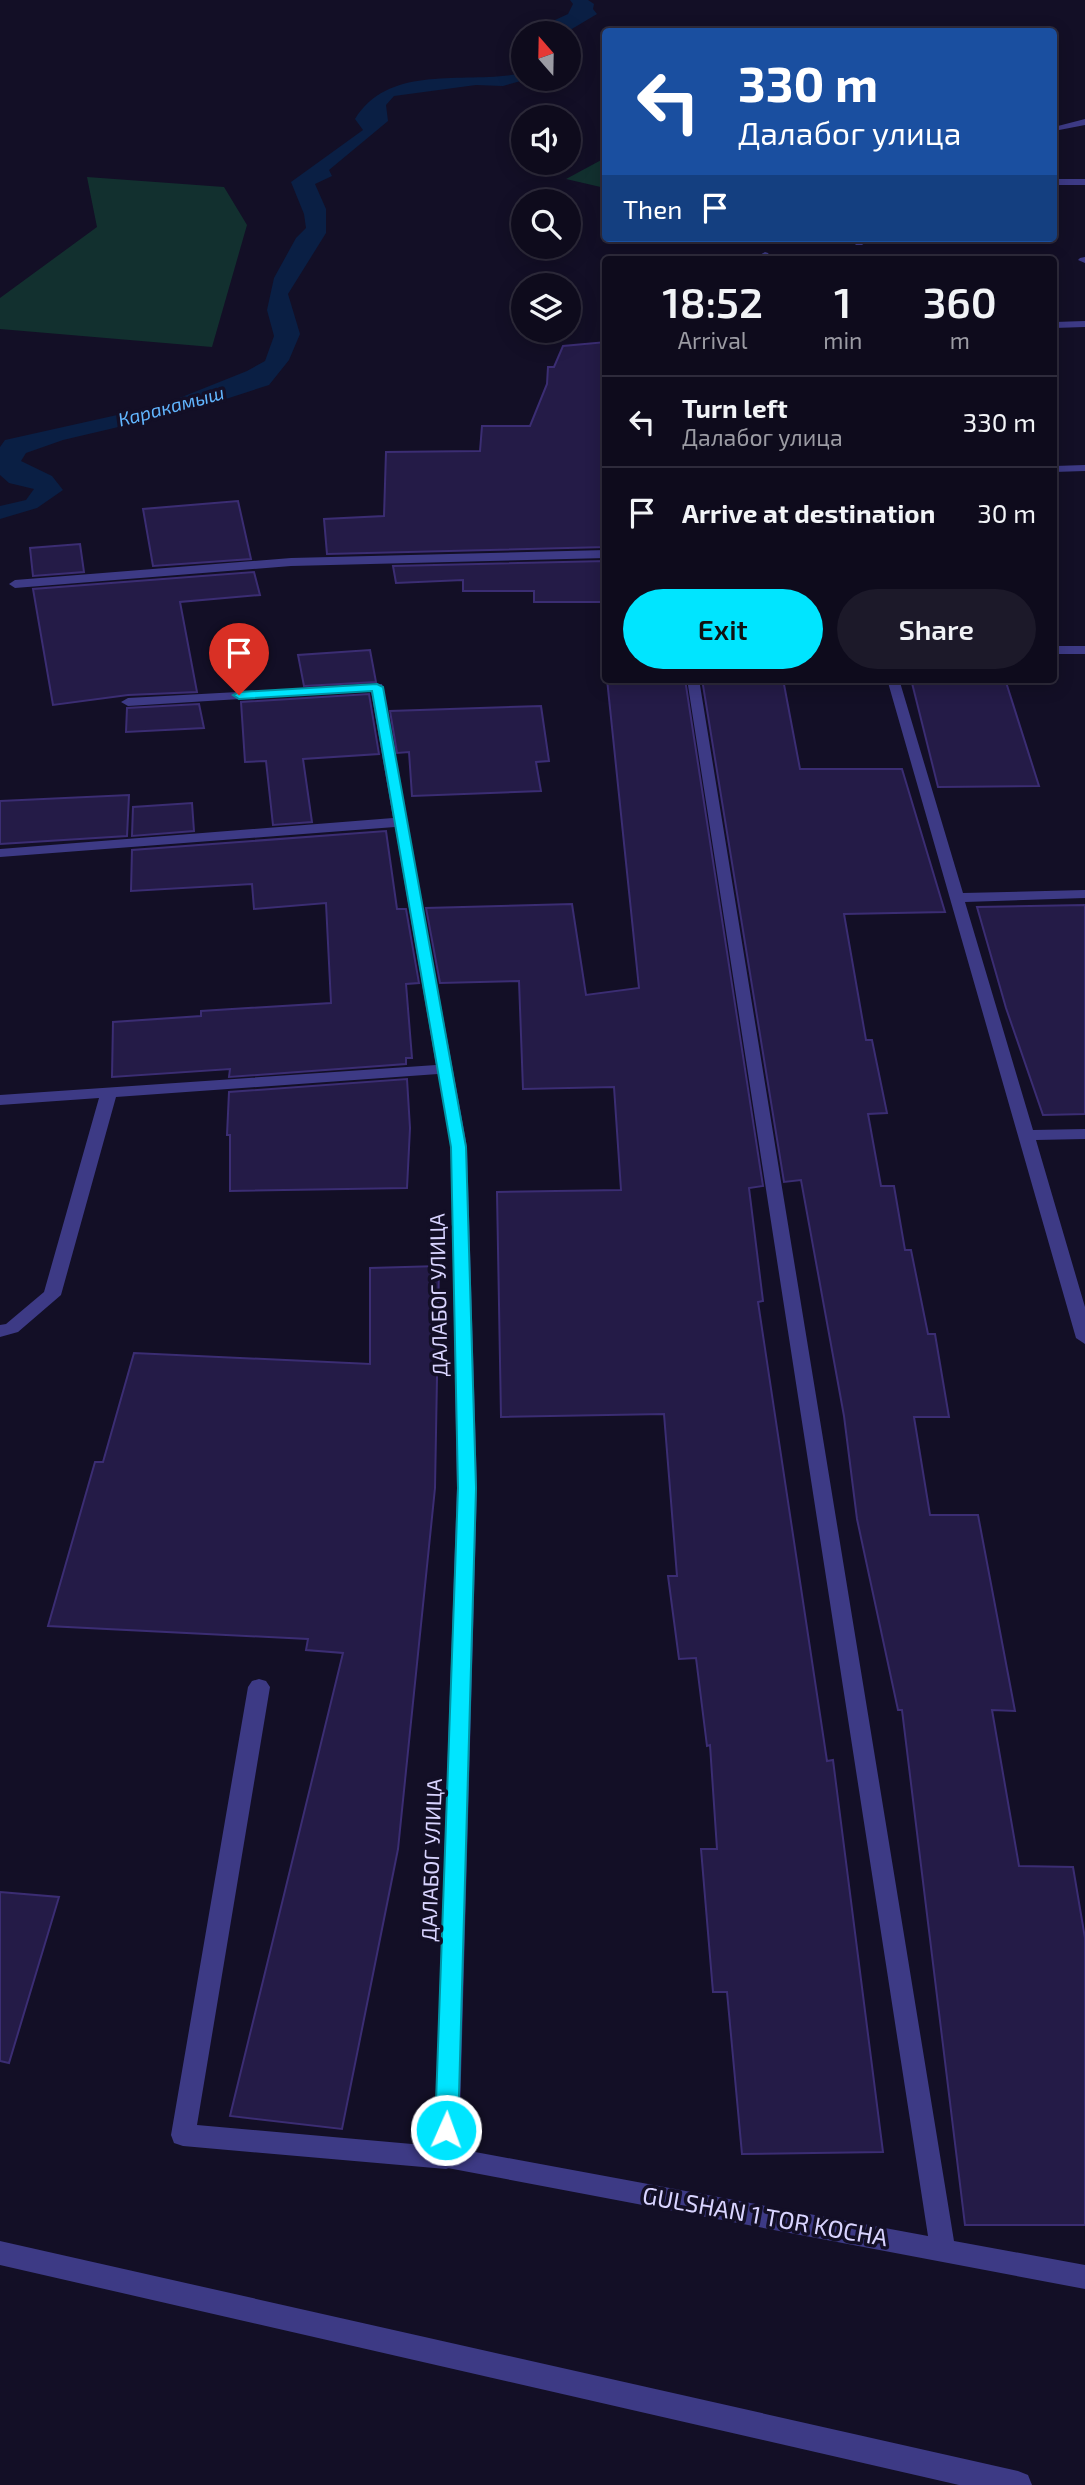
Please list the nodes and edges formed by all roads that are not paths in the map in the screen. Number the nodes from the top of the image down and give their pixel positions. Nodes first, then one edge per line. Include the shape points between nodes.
1 (1085, 122) edge
2 (1057, 128) edge
3 (1057, 182) edge
4 (1085, 182) edge
5 (1085, 324) edge
6 (1057, 325) edge
7 (1085, 468) edge
8 (1057, 469) edge
9 (602, 554) edge
10 (15, 584) dead end
11 (1057, 650) edge
12 (1085, 650) edge
13 (694, 683) edge
14 (894, 683) edge
15 (128, 702) dead end
16 (401, 822) junction
17 (0, 853) edge
18 (1085, 894) edge
19 (955, 898) junction
20 (445, 1069) junction
21 (109, 1093) junction
22 (0, 1100) edge
23 (1085, 1134) edge
24 (1025, 1135) junction
25 (0, 1331) edge
26 (1085, 1338) edge
27 (259, 1687) dead end
28 (446, 2158) junction
29 (943, 2250) junction
30 (0, 2253) edge
31 (1085, 2277) edge
32 (1018, 2485) edge

1 - 2 street
3 - 4 street
5 - 6 street
7 - 8 street
9 - 10 street via 291,562
11 - 12 street
13 - 29 street
14 - 19 street
15 - 16 street, ДАЛАБОГ УЛИЦА via 377,687
16 - 17 street
16 - 20 street, ДАЛАБОГ УЛИЦА
18 - 19 street
19 - 24 street
20 - 21 street
20 - 28 street, ДАЛАБОГ УЛИЦА via 458,1147 467,1488
21 - 22 street
21 - 25 street via 52,1296 12,1328
23 - 24 street
24 - 26 street
27 - 28 street, GULSHAN 1 TOR KOCHA via 183,2135
28 - 29 street, GULSHAN 1 TOR KOCHA
29 - 31 street, GULSHAN 1 TOR KOCHA
30 - 32 street

